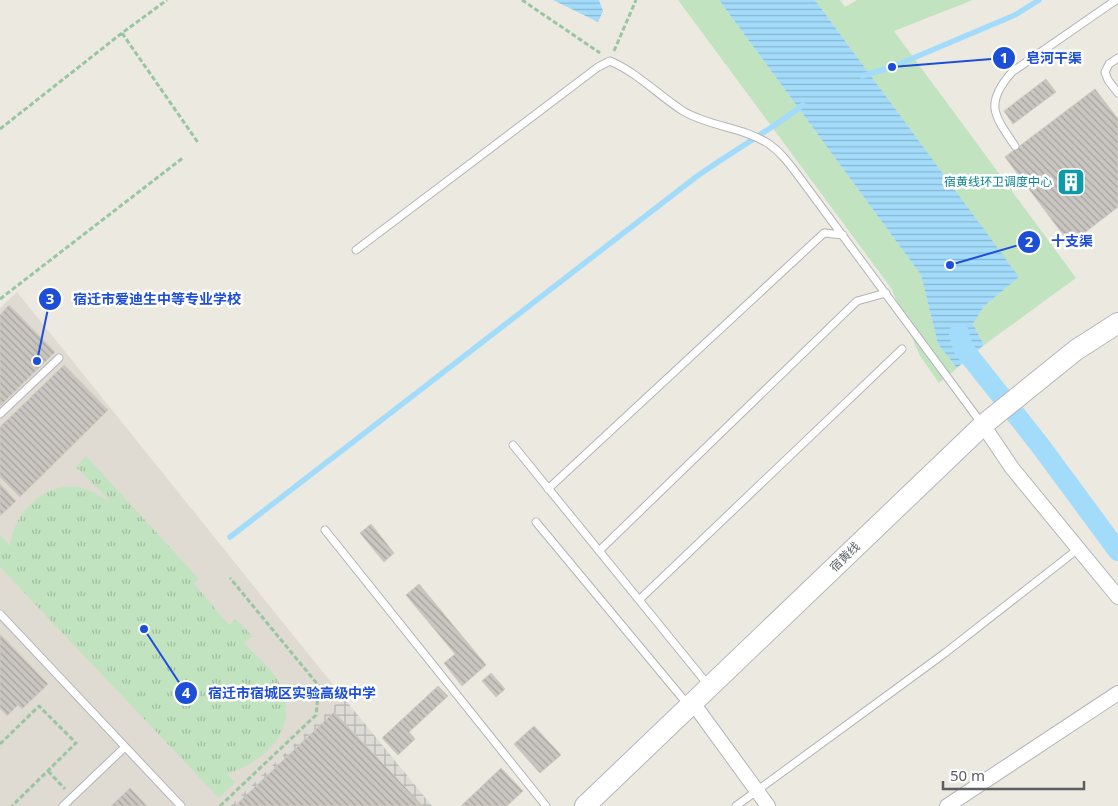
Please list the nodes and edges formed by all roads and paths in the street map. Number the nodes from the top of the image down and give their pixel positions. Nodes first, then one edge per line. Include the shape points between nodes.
1 (167, 0) edge
2 (522, 0) edge
3 (636, 0) edge
4 (1116, 0) edge
5 (122, 32) junction
6 (1118, 58) edge
7 (610, 61) junction
8 (1118, 93) edge
9 (0, 129) edge
10 (199, 144) dead end
11 (1015, 146) dead end
12 (184, 157) dead end
13 (842, 235) junction
14 (356, 250) dead end
15 (886, 294) junction
16 (0, 299) edge
17 (1118, 323) edge
18 (902, 349) dead end
19 (59, 358) dead end
20 (0, 414) edge
21 (987, 422) junction
22 (513, 446) dead end
23 (548, 489) junction
24 (536, 522) dead end
25 (325, 530) dead end
26 (1078, 549) junction
27 (599, 551) junction
28 (230, 578) dead end
29 (1118, 597) edge
30 (639, 600) junction
31 (0, 614) edge
32 (710, 687) junction
33 (1118, 693) edge
34 (691, 704) junction
35 (0, 744) edge
36 (125, 747) junction
37 (48, 771) junction
38 (757, 791) junction
39 (72, 797) junction
40 (12, 806) edge
41 (63, 806) edge
42 (181, 806) edge
43 (220, 806) edge
44 (546, 806) edge
45 (585, 806) edge
46 (736, 806) edge
47 (768, 806) edge
48 (948, 806) edge

1 - 5 path
2 - 7 path
3 - 7 path
4 - 11 lane via 1012,72 998,88 996,118
5 - 9 path
5 - 10 path
6 - 8 lane via 1108,64 1105,72
7 - 13 lane via 698,119 766,142 789,164
7 - 14 lane
12 - 16 path
13 - 15 lane
13 - 23 lane via 824,234
15 - 21 lane
15 - 27 lane via 857,301
17 - 21 main road, 宿黄线 via 1076,350
18 - 30 lane
19 - 20 lane
21 - 26 street via 1012,468
21 - 32 main road, 宿黄线
22 - 23 lane
23 - 27 lane
24 - 34 lane
25 - 44 lane
26 - 29 street
26 - 38 lane via 946,653
27 - 30 lane
28 - 43 path via 319,686 316,715
30 - 32 lane
31 - 36 lane
32 - 34 main road, 宿黄线
33 - 48 street
34 - 38 street
34 - 45 main road, 宿黄线
35 - 37 path via 39,706 76,743
36 - 39 lane
36 - 42 lane
37 - 39 path
37 - 40 path
38 - 46 lane
38 - 47 street
39 - 41 lane

